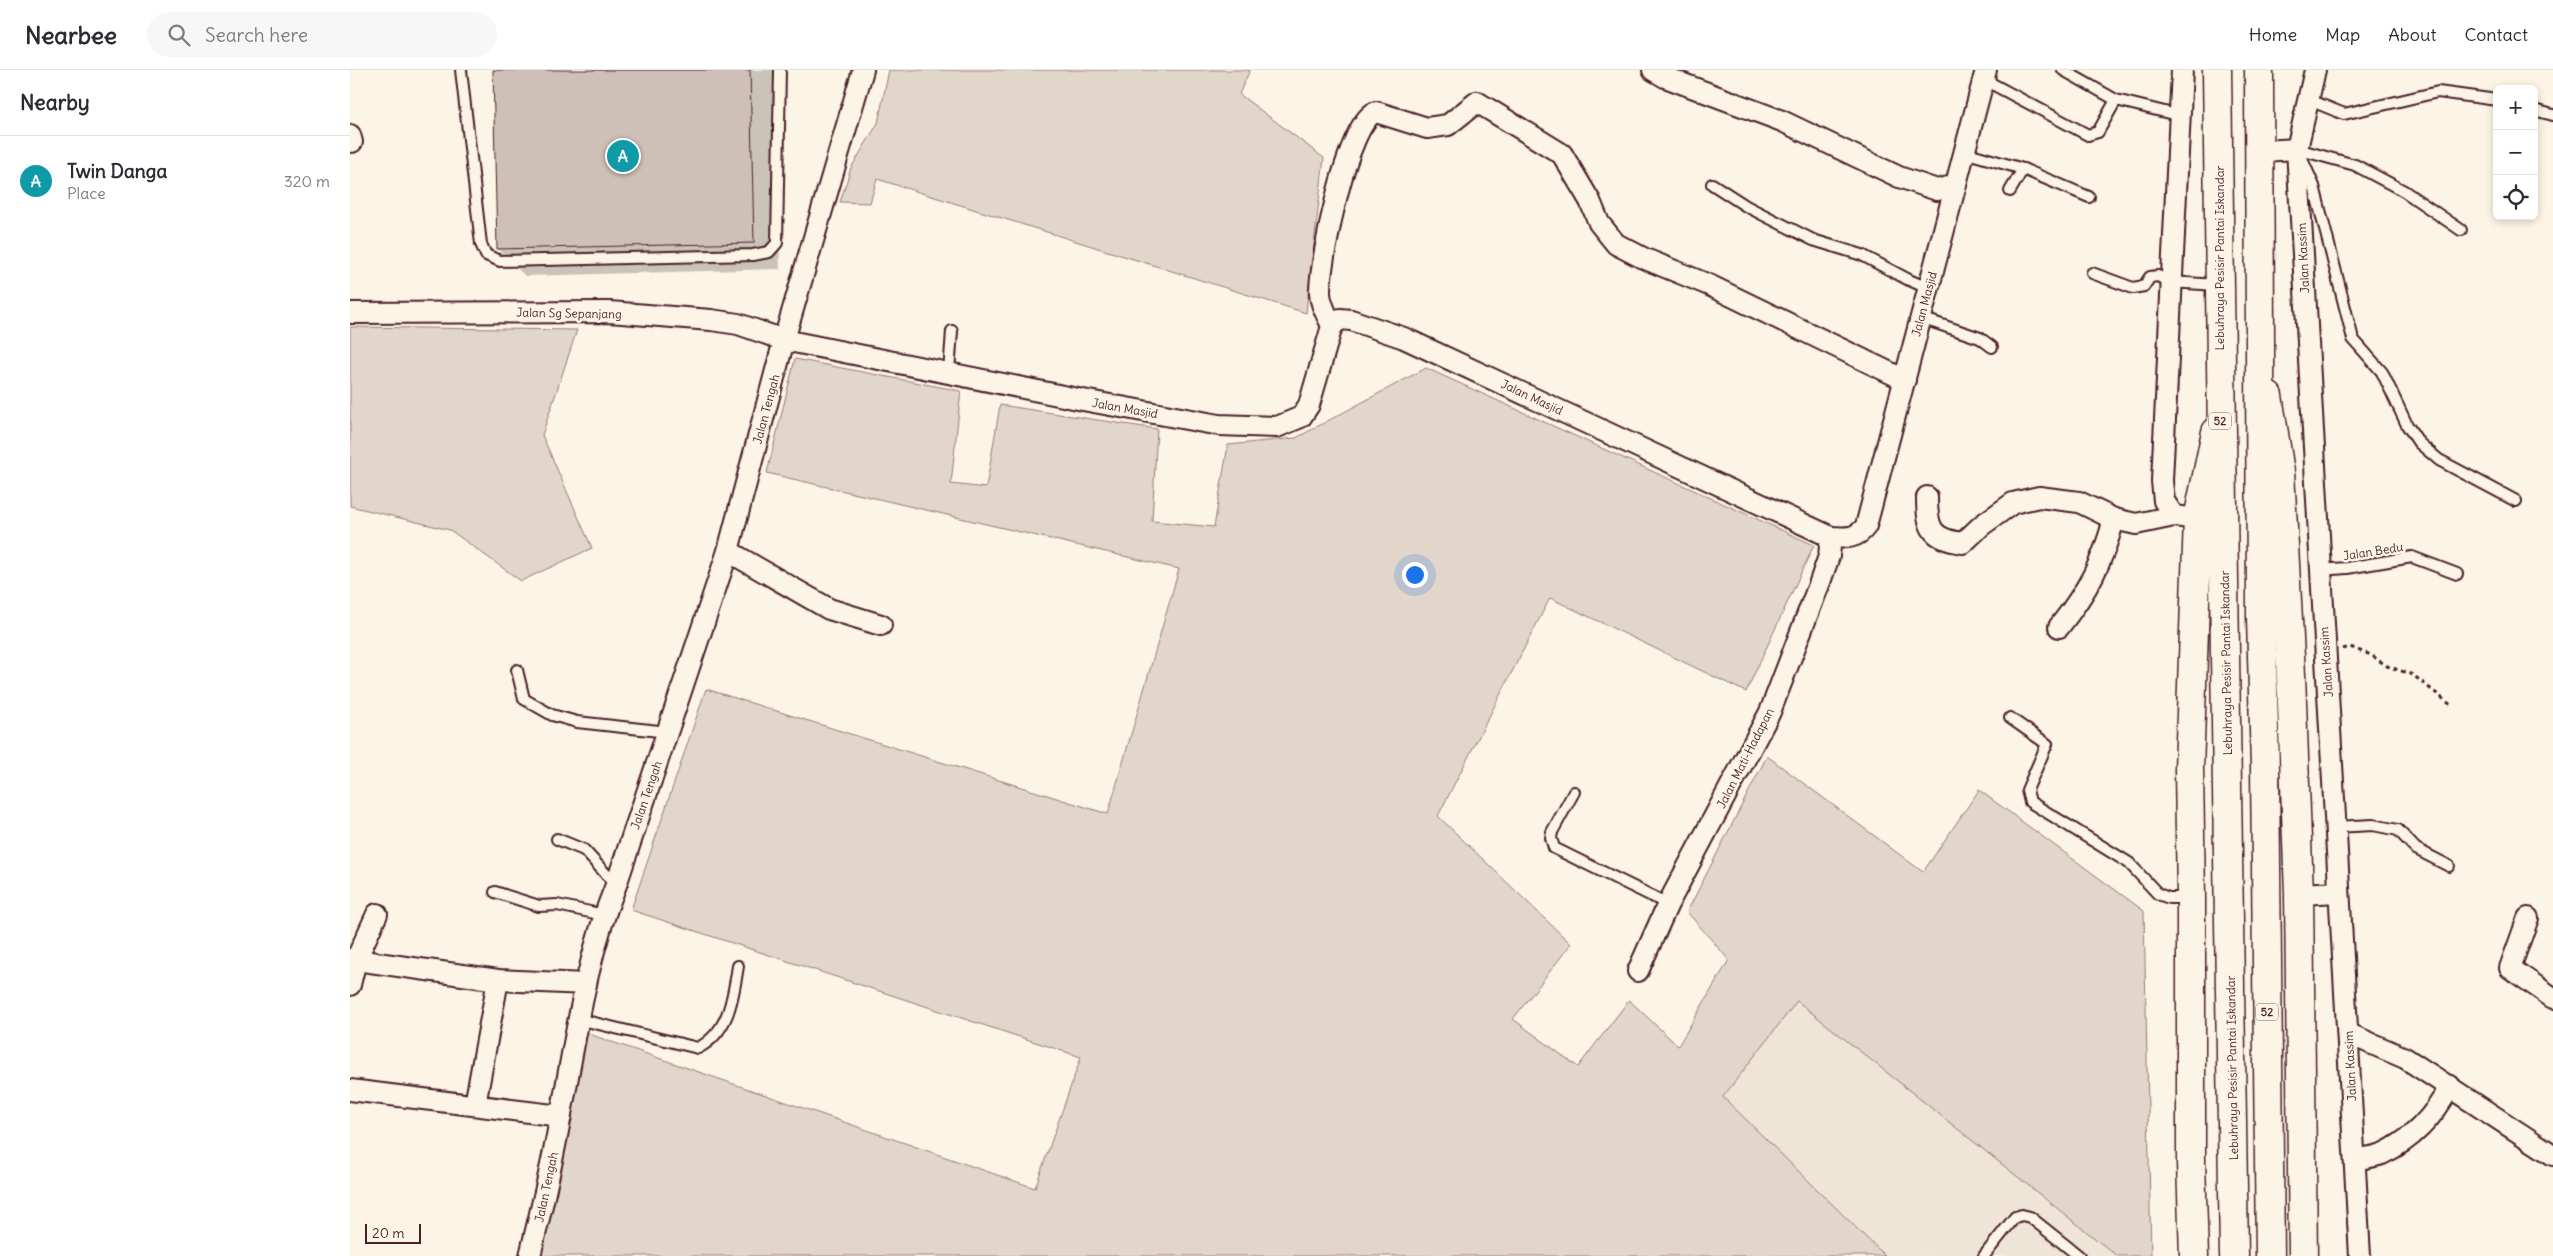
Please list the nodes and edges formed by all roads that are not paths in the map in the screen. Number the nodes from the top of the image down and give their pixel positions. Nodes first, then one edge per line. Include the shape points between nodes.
1 (461, 70) edge
2 (780, 70) edge
3 (863, 70) edge
4 (1653, 70) edge
5 (2062, 70) edge
6 (2182, 70) edge
7 (2217, 70) edge
8 (2259, 70) edge
9 (2315, 70) edge
10 (1984, 74) edge
11 (2307, 99) junction
12 (2493, 99) edge
13 (2116, 100) junction
14 (2538, 111) edge
15 (2553, 115) edge
16 (2181, 116) junction
17 (2297, 149) junction
18 (1964, 152) junction
19 (2260, 152) junction
20 (2023, 169) junction
21 (1712, 184) dead end
22 (1956, 185) junction
23 (2010, 190) dead end
24 (2089, 197) dead end
25 (2460, 230) dead end
26 (2092, 273) dead end
27 (2170, 282) junction
28 (2219, 285) junction
29 (1928, 288) junction
30 (350, 312) edge
31 (1920, 318) junction
32 (1332, 326) junction
33 (952, 331) dead end
34 (784, 340) junction
35 (2260, 343) junction
36 (1992, 347) dead end
37 (948, 372) junction
38 (1905, 380) junction
39 (2220, 410) junction
40 (1927, 497) dead end
41 (2516, 501) dead end
42 (2186, 518) junction
43 (2114, 519) junction
44 (1831, 537) junction
45 (728, 551) junction
46 (2319, 570) junction
47 (2457, 574) dead end
48 (880, 625) dead end
49 (2058, 627) dead end
50 (517, 670) dead end
51 (2010, 718) dead end
52 (668, 732) junction
53 (1574, 792) dead end
54 (2335, 827) junction
55 (557, 839) dead end
56 (2449, 866) dead end
57 (616, 884) junction
58 (495, 892) dead end
59 (2339, 892) junction
60 (2299, 894) junction
61 (2191, 898) junction
62 (1668, 904) junction
63 (377, 914) dead end
64 (604, 915) junction
65 (2528, 918) dead end
66 (353, 960) edge
67 (738, 966) dead end
68 (1638, 970) dead end
69 (498, 980) junction
70 (586, 984) junction
71 (350, 986) edge
72 (2553, 998) edge
73 (578, 1019) junction
74 (2348, 1034) junction
75 (2450, 1086) junction
76 (350, 1090) edge
77 (475, 1105) junction
78 (561, 1116) junction
79 (2553, 1155) edge
80 (2355, 1160) junction
81 (2191, 1162) junction
82 (530, 1256) edge
83 (1984, 1256) edge
84 (2079, 1256) edge
85 (2183, 1256) edge
86 (2194, 1256) edge
87 (2234, 1256) edge
88 (2270, 1256) edge
89 (2303, 1256) edge
90 (2360, 1256) edge

1 - 2 lane via 481,244 486,255 500,261 770,252 777,243
3 - 34 street, Jalan Tengah
4 - 22 street via 1782,121 1899,177 1937,190
5 - 13 lane
6 - 16 street
7 - 28 main road, Lebuhraya Pesisir Pantai Iskandar / 52
8 - 19 main road, 52
9 - 11 street, Jalan Kassim
10 - 13 lane via 2088,135 2098,132
10 - 18 street, Jalan Masjid
11 - 12 lane via 2344,114 2438,92
11 - 17 street, Jalan Kassim
13 - 16 lane
14 - 15 lane
16 - 27 street
17 - 19 street
17 - 25 lane via 2356,165 2404,191
17 - 41 lane via 2314,186 2353,339 2382,372 2419,443 2439,460
17 - 46 street, Jalan Kassim
18 - 20 lane
18 - 22 street, Jalan Masjid
19 - 35 main road, 52
20 - 23 lane
20 - 24 lane
21 - 29 lane via 1746,206 1813,240 1862,255
22 - 29 street, Jalan Masjid
26 - 27 lane via 2133,288 2144,286 2154,276
27 - 28 lane
27 - 42 street via 2162,480 2164,502
28 - 39 main road, Lebuhraya Pesisir Pantai Iskandar / 52
29 - 31 street, Jalan Masjid
30 - 34 street, Jalan Sg Sepanjang via 609,312 738,324
31 - 36 lane via 1980,338
31 - 38 street, Jalan Masjid
32 - 37 street, Jalan Masjid via 1309,405 1301,417 1278,427 1219,425
32 - 38 street via 1319,292 1321,278 1330,224 1352,145 1361,125 1369,114 1376,112 1427,128 1448,125 1477,102 1562,154 1599,223 1616,244 1709,285
32 - 44 street, Jalan Masjid via 1340,319 1351,320 1404,338
33 - 37 lane
34 - 37 street, Jalan Masjid
34 - 45 street, Jalan Tengah
35 - 60 main road via 2280,472
35 - 88 main road, 52
38 - 44 street, Jalan Masjid via 1866,526 1853,538
39 - 42 main road
39 - 87 main road, Lebuhraya Pesisir Pantai Iskandar / 52
40 - 43 street via 1927,518 1934,534 1947,541 1963,543 2013,503 2039,497 2079,502
42 - 43 street via 2136,524
42 - 61 main road
43 - 49 street via 2094,578
44 - 62 street, Jalan Mati-Hadapan via 1829,556 1820,582 1770,712
45 - 48 street via 829,609
45 - 52 street, Jalan Tengah
46 - 47 lane, Jalan Bedu via 2412,557
46 - 54 street, Jalan Kassim
50 - 52 lane via 524,699 552,715 577,722
51 - 61 lane via 2047,744 2027,790 2030,802 2129,863 2158,894 2169,898
52 - 57 street, Jalan Tengah
53 - 62 lane via 1552,832 1554,848
54 - 56 lane via 2373,825 2398,830 2416,849
54 - 59 street, Jalan Kassim
55 - 57 lane via 584,850
57 - 64 street, Jalan Tengah
58 - 64 lane via 539,906 557,905
59 - 60 street
59 - 74 street, Jalan Kassim
60 - 89 main road
61 - 81 main road
62 - 68 street, Jalan Mati-Hadapan
63 - 66 street
64 - 70 street, Jalan Tengah
65 - 72 street via 2510,968
66 - 69 street
66 - 71 street
67 - 73 lane via 732,1003 722,1027 709,1042 698,1048
69 - 70 street
69 - 77 street
70 - 73 street, Jalan Tengah
73 - 78 street, Jalan Tengah
74 - 75 street via 2405,1058
74 - 80 street, Jalan Kassim
75 - 79 street
75 - 80 street via 2439,1108 2408,1137 2381,1154
76 - 77 street
77 - 78 street
78 - 82 street, Jalan Tengah
80 - 90 street, Jalan Kassim
81 - 85 main road
81 - 86 main road
83 - 84 lane via 2015,1217 2022,1215 2030,1217

